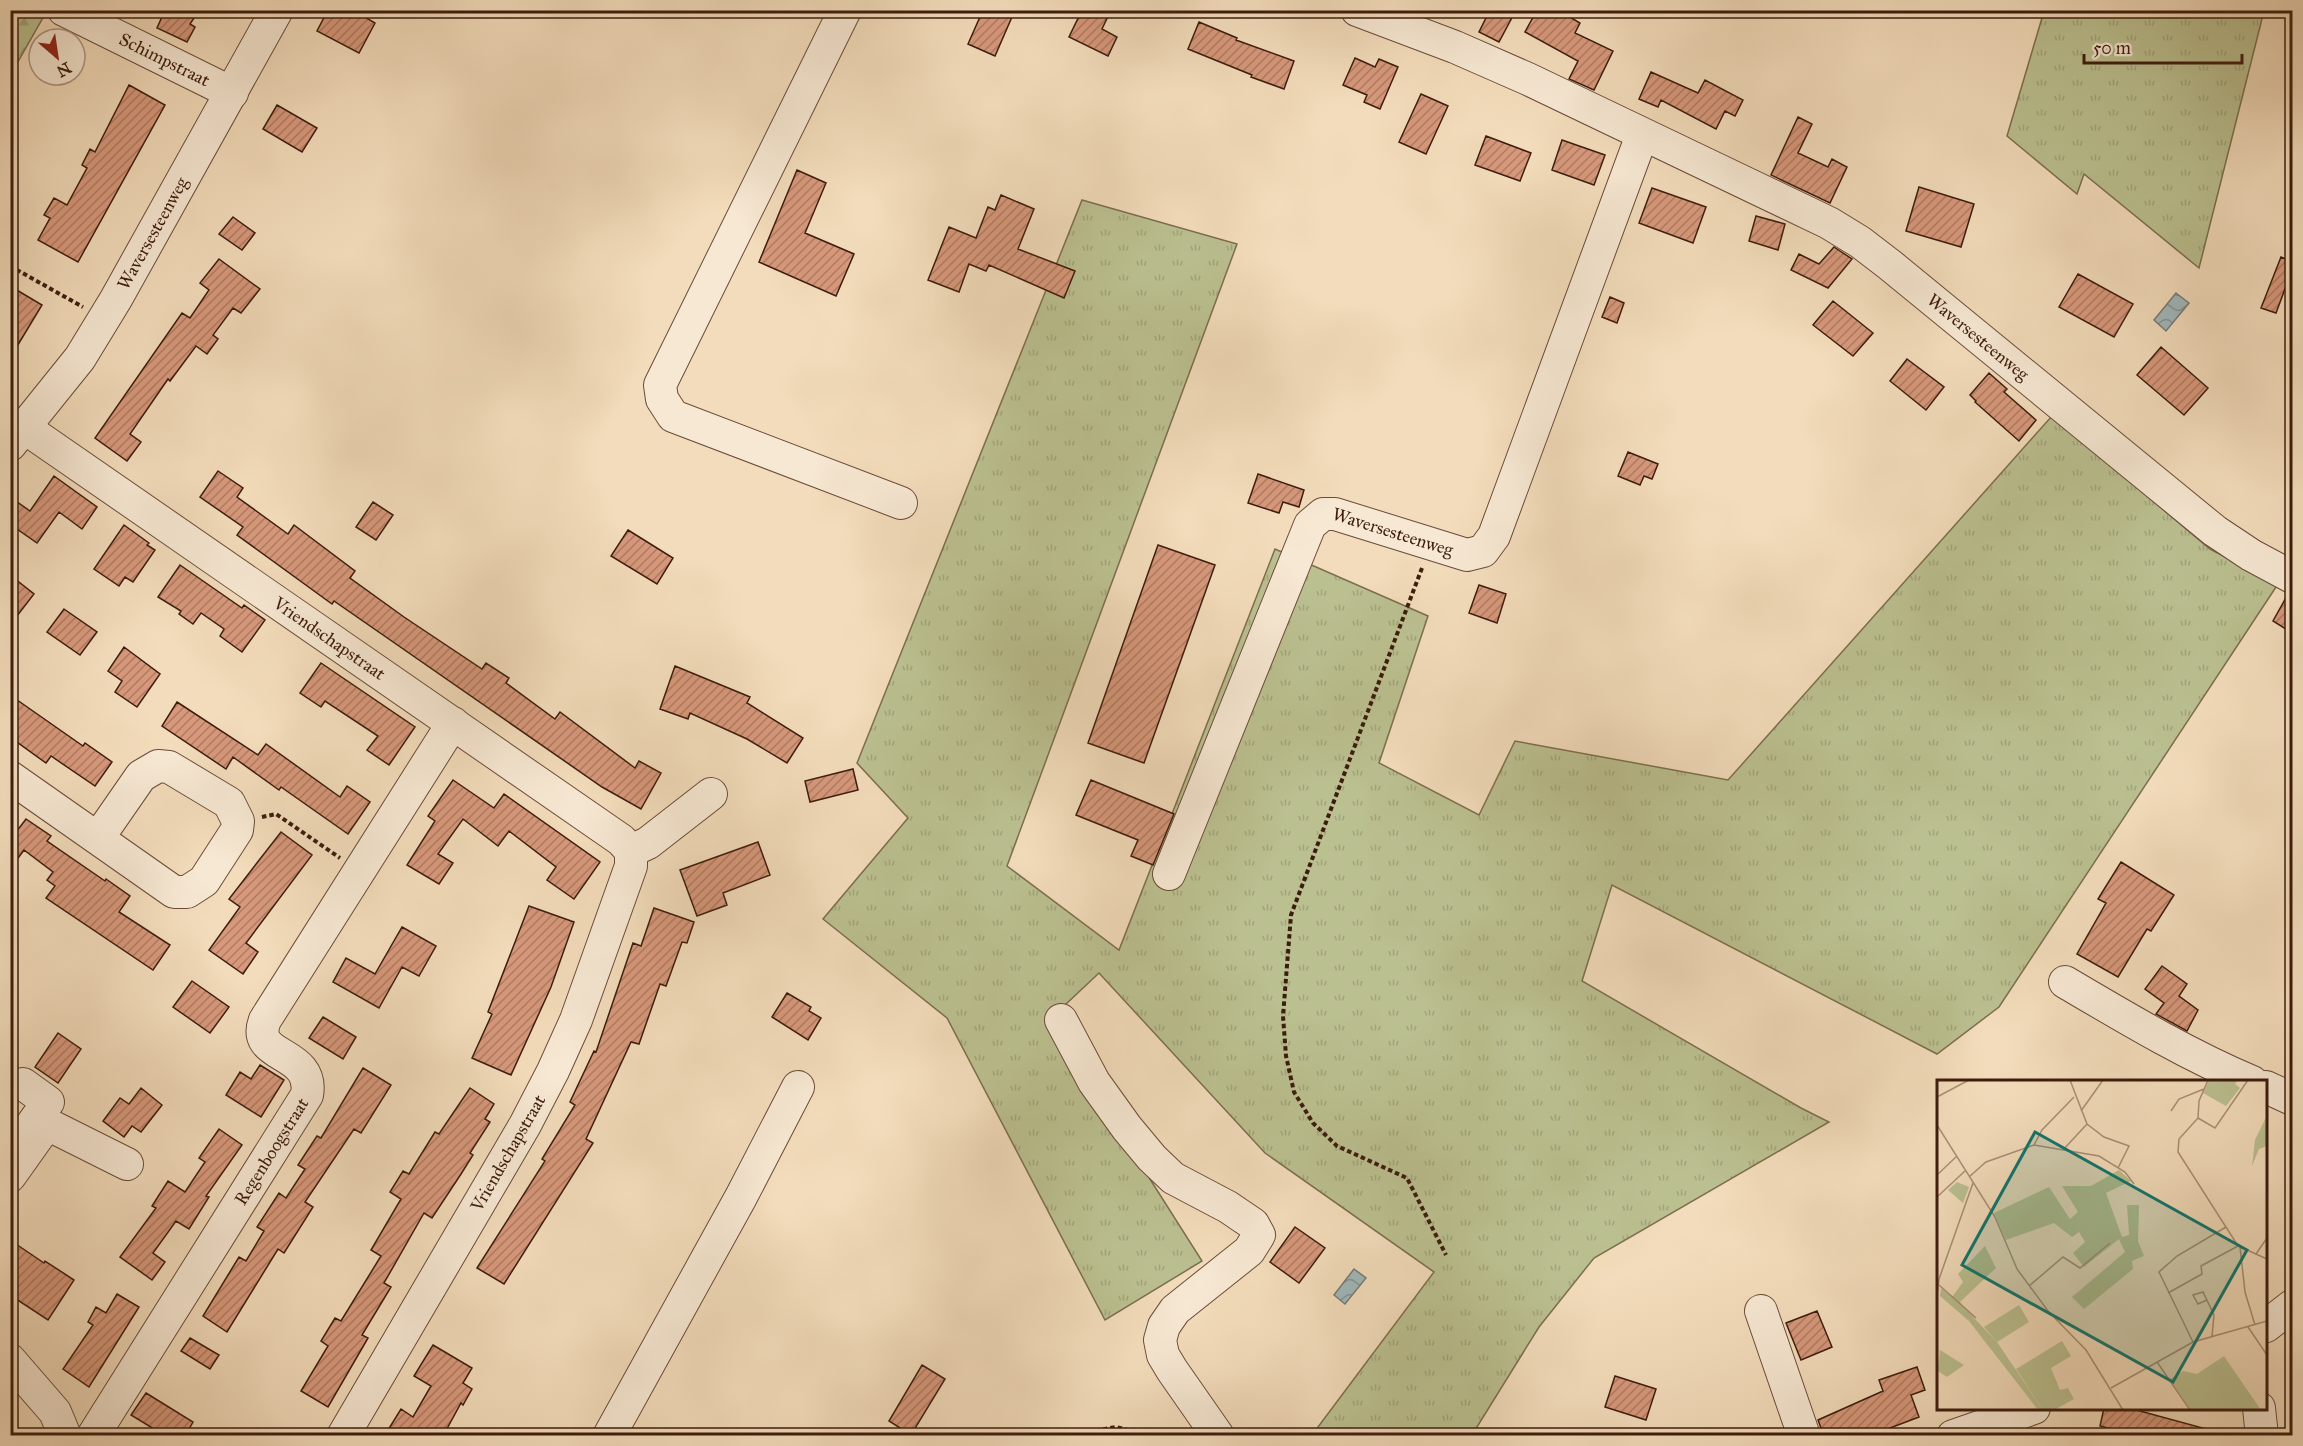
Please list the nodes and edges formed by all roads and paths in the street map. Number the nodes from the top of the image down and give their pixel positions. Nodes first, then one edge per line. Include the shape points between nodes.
1 (64, 10) edge
2 (277, 10) edge
3 (845, 10) edge
4 (1357, 10) edge
5 (232, 93) junction
6 (1642, 135) junction
7 (10, 266) edge
8 (104, 319) junction
9 (18, 436) edge
10 (901, 503) dead end
11 (1431, 544) junction
12 (2292, 577) edge
13 (453, 723) junction
14 (10, 777) edge
15 (711, 794) dead end
16 (238, 821) junction
17 (98, 838) junction
18 (631, 851) junction
19 (360, 872) junction
20 (1169, 874) dead end
21 (2065, 982) dead end
22 (1061, 1020) dead end
23 (2247, 1080) edge
24 (23, 1084) dead end
25 (798, 1087) dead end
26 (2267, 1088) edge
27 (2292, 1099) edge
28 (10, 1154) edge
29 (127, 1164) dead end
30 (10, 1176) edge
31 (1446, 1255) dead end
32 (2292, 1306) edge
33 (1761, 1311) dead end
34 (2267, 1325) edge
35 (10, 1360) edge
36 (2030, 1410) edge
37 (2259, 1410) edge
38 (1988, 1429) edge
39 (65, 1436) edge
40 (93, 1436) edge
41 (343, 1436) edge
42 (609, 1436) edge
43 (1066, 1436) edge
44 (1151, 1436) edge
45 (1218, 1436) edge
46 (1804, 1436) edge
47 (1953, 1436) edge
48 (2262, 1436) edge

1 - 5 street, Schimpstraat
2 - 5 street, Waversesteenweg
3 - 10 street via 660,385 662,399 672,416
4 - 6 street, Waversesteenweg via 1528,79
5 - 8 street, Waversesteenweg
6 - 11 street, Waversesteenweg via 1494,536 1483,551 1467,555
6 - 12 street, Waversesteenweg via 1829,223 1860,242 2215,531
7 - 8 path
8 - 9 street, Waversesteenweg via 80,358
9 - 13 street, Vriendschapstraat
11 - 20 street, Waversesteenweg via 1335,514 1323,514 1310,525
11 - 31 path via 1291,915 1283,1016 1294,1092 1314,1123 1338,1146 1407,1178
13 - 18 street, Vriendschapstraat via 621,840
13 - 19 street, Regenboogstraat
14 - 17 street
15 - 18 street via 648,843
16 - 17 street via 237,830 204,881 187,892 174,892
16 - 17 street via 229,803 169,767 158,766 141,776
16 - 19 path via 276,814
18 - 41 street, Vriendschapstraat via 631,866 576,1020 553,1071
19 - 40 street, Regenboogstraat via 261,1030 269,1046 300,1066 309,1084 307,1095
21 - 23 street via 2153,1034
22 - 45 street via 1094,1082 1152,1158 1173,1178 1252,1224 1259,1235 1250,1251 1175,1310 1160,1340 1172,1370
24 - 28 street via 48,1102
25 - 42 street
26 - 27 street
29 - 30 street via 47,1124
32 - 34 street
33 - 46 street
35 - 39 street via 55,1412
36 - 38 street
37 - 48 street
38 - 47 street
43 - 44 path via 1116,1427

